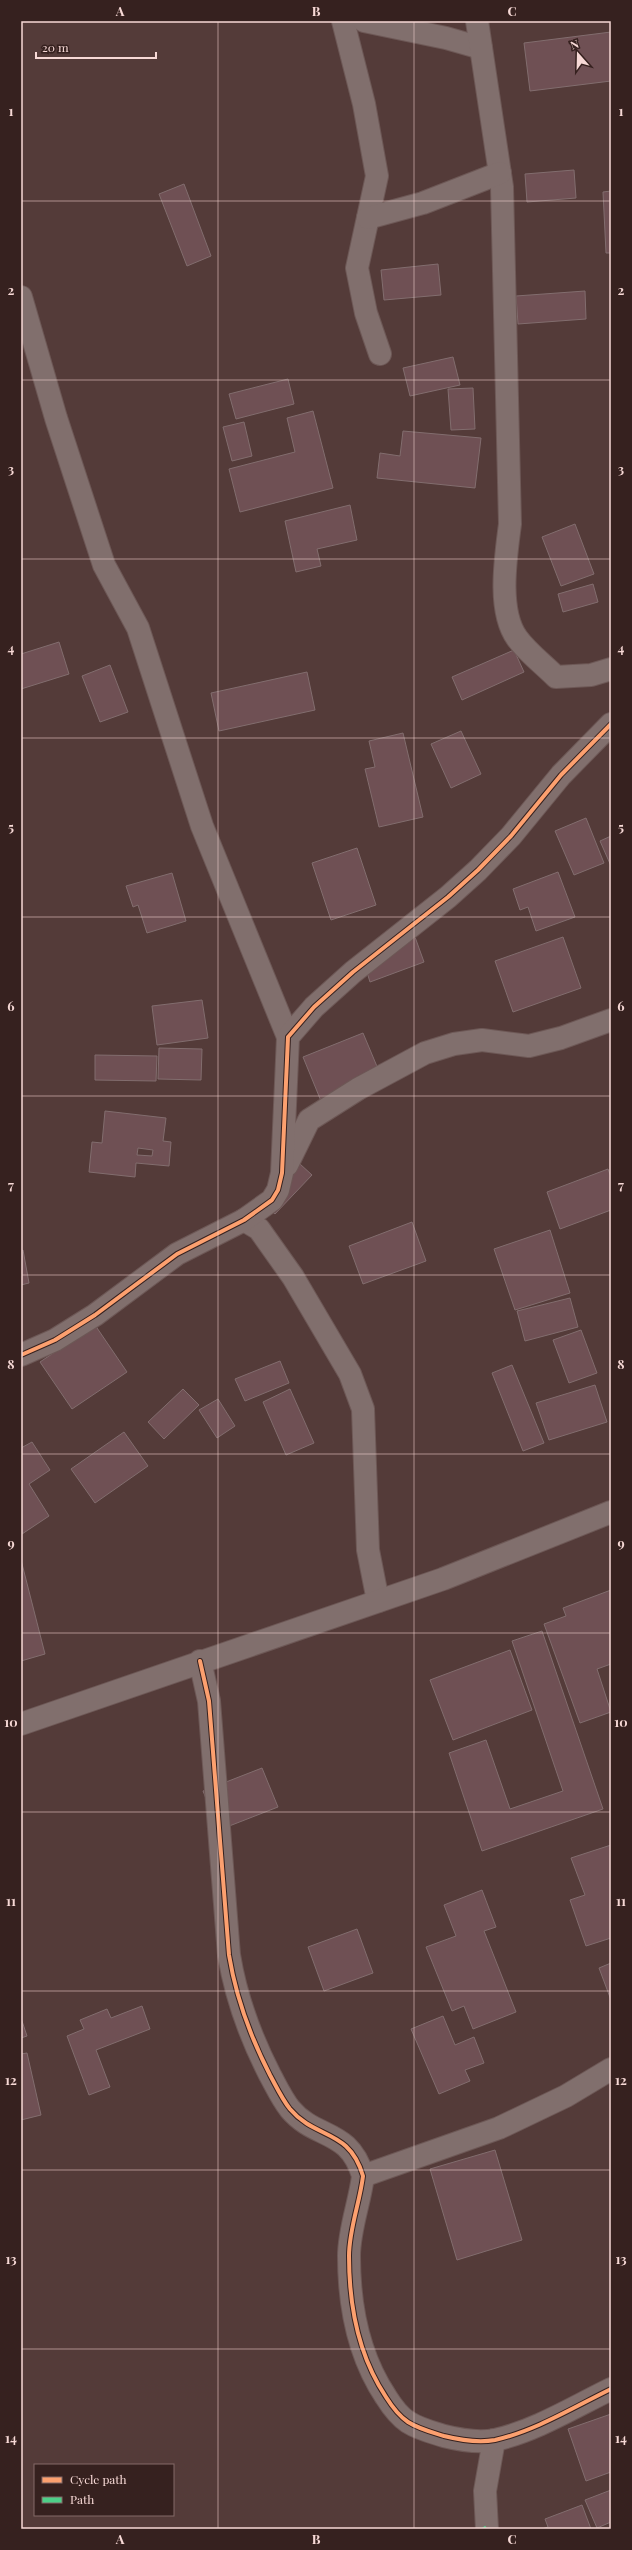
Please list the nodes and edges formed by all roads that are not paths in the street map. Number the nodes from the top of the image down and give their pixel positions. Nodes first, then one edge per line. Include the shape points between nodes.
1 (343, 21) edge
2 (364, 21) edge
3 (477, 21) edge
4 (480, 48) junction
5 (500, 173) junction
6 (368, 218) junction
7 (22, 300) edge
8 (380, 354) dead end
9 (611, 670) edge
10 (611, 724) edge
11 (611, 1020) edge
12 (288, 1037) junction
13 (282, 1174) junction
14 (244, 1220) junction
15 (21, 1355) edge
16 (611, 1512) edge
17 (378, 1601) junction
18 (200, 1661) junction
19 (21, 1724) edge
20 (611, 2069) edge
21 (363, 2176) junction
22 (611, 2389) edge
23 (494, 2440) junction
24 (487, 2529) edge

1 - 6 street via 364,104 376,176
2 - 4 street via 446,38
3 - 4 street
4 - 5 street
5 - 6 street via 423,203
5 - 9 street via 510,524 505,567 506,610 516,637 556,677 591,675
6 - 8 street via 357,268 366,313
7 - 12 street via 56,418 104,565 138,628 202,826
10 - 12 street via 561,775 511,836 478,870 353,972 314,1007
11 - 13 street via 561,1038 529,1046 482,1040 454,1044 426,1053 358,1089 309,1120
12 - 13 street
13 - 14 street via 278,1190 272,1200
14 - 15 street via 177,1254 55,1340
14 - 17 street via 260,1229 293,1277 350,1374 363,1410 368,1550
16 - 17 street via 443,1579
17 - 18 street
18 - 19 street
18 - 21 street via 210,1700 229,1955 234,1986 245,2021 262,2059 290,2109 351,2149
20 - 21 street via 566,2096 499,2128
21 - 23 street via 351,2241 350,2286 354,2319 365,2359 376,2382 406,2421 425,2431 459,2439
22 - 23 street via 526,2430
23 - 24 street via 485,2491

